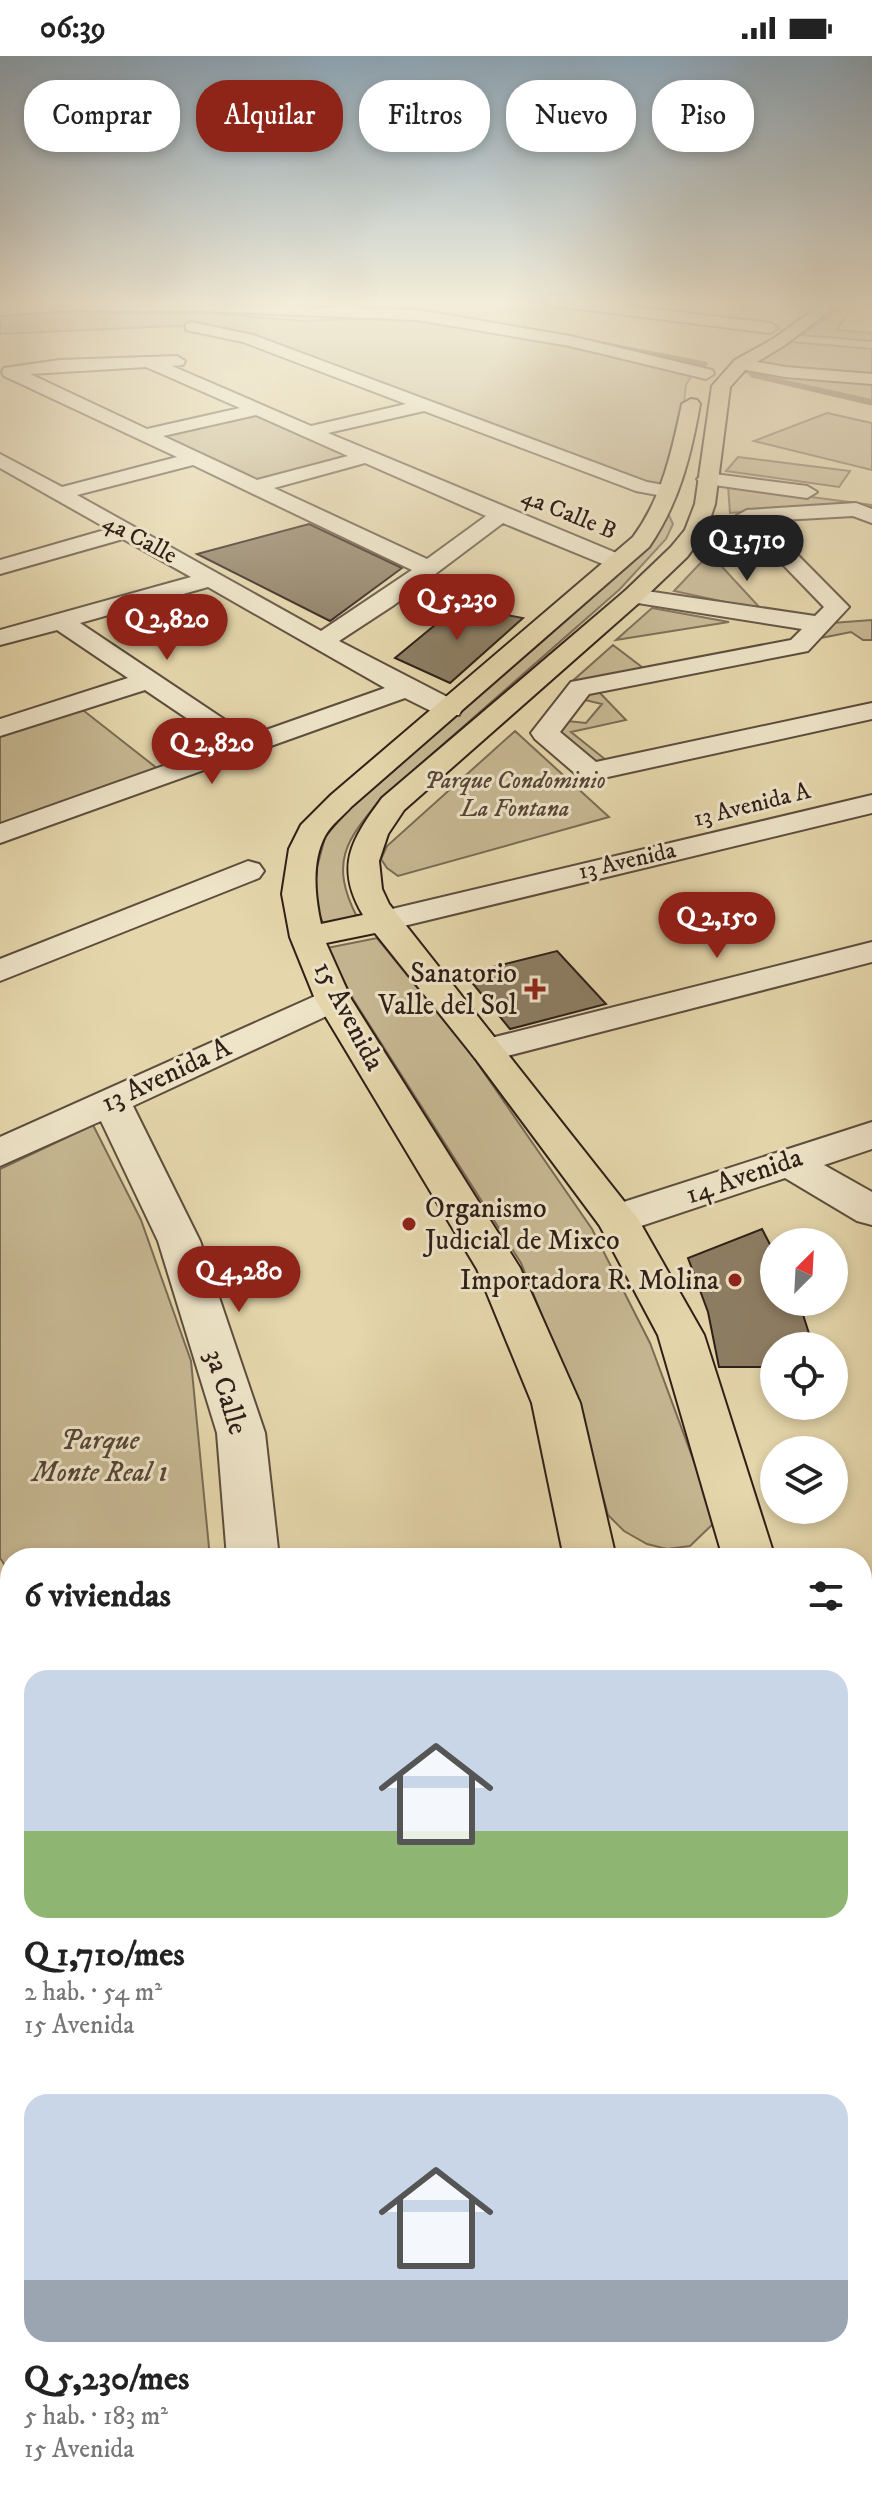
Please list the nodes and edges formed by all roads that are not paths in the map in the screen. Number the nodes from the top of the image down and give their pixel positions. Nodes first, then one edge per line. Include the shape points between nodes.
1 (100, 415) edge
2 (232, 415) edge
3 (269, 415) edge
4 (381, 415) edge
5 (454, 415) edge
6 (688, 415) edge
7 (717, 415) edge
8 (309, 432) junction
9 (144, 435) junction
10 (366, 457) junction
11 (193, 459) junction
12 (0, 460) edge
13 (708, 475) junction
14 (254, 487) junction
15 (668, 491) junction
16 (58, 494) junction
17 (872, 494) edge
18 (872, 501) edge
19 (501, 515) junction
20 (872, 517) edge
21 (126, 531) junction
22 (695, 531) junction
23 (618, 562) junction
24 (0, 567) edge
25 (429, 569) junction
26 (214, 578) junction
27 (648, 592) junction
28 (60, 621) junction
29 (818, 624) junction
30 (0, 638) edge
31 (323, 640) junction
32 (149, 680) junction
33 (406, 689) junction
34 (449, 709) junction
35 (872, 711) edge
36 (0, 728) edge
37 (246, 746) junction
38 (872, 776) edge
39 (872, 804) edge
40 (0, 834) edge
41 (248, 871) dead end
42 (398, 917) junction
43 (307, 937) junction
44 (872, 952) edge
45 (0, 971) edge
46 (333, 999) junction
47 (488, 1050) junction
48 (111, 1101) junction
49 (872, 1135) edge
50 (0, 1153) edge
51 (787, 1161) junction
52 (872, 1211) edge
53 (617, 1219) junction
54 (252, 1548) edge
55 (588, 1548) edge
56 (746, 1548) edge

1 - 9 street
2 - 9 street
3 - 8 street, 4a Calle B
4 - 8 street
5 - 15 street via 643,487
6 - 15 main road, 15 Avenida
7 - 13 main road
8 - 10 street, 4a Calle B
9 - 11 street
10 - 14 street
10 - 19 street, 4a Calle B
11 - 14 street
11 - 16 street
12 - 16 street, 4a Calle
13 - 17 street
13 - 18 street
13 - 22 main road
14 - 25 street
15 - 22 main road via 680,499
15 - 23 main road, 15 Avenida via 654,525
16 - 21 street, 4a Calle
19 - 23 street, 4a Calle B
19 - 25 street
20 - 29 street via 856,509 746,517 835,604
21 - 24 street
21 - 26 street, 4a Calle
22 - 27 main road
23 - 34 main road, 15 Avenida
25 - 31 street
26 - 28 street
26 - 31 street, 4a Calle
27 - 29 street via 703,609
27 - 42 main road via 574,647 393,804 368,838 362,867 368,899
28 - 30 street
28 - 32 street
29 - 35 street via 793,648 580,688 545,733 594,771
31 - 33 street, 4a Calle
32 - 36 street
32 - 37 street
33 - 34 street, 4a Calle
33 - 37 street
34 - 43 main road, 15 Avenida via 312,831 298,894
37 - 40 street
38 - 42 street, 13 Avenida A via 435,883
39 - 42 street, 13 Avenida
41 - 45 street
42 - 43 main road
42 - 47 main road
43 - 46 main road, 15 Avenida
44 - 47 street
46 - 48 street, 13 Avenida A
46 - 55 main road, 15 Avenida via 498,1268 556,1403
47 - 53 main road
48 - 50 street, 13 Avenida A
48 - 54 street, 3a Calle via 179,1241 241,1433
49 - 51 street, 14 Avenida
51 - 52 street
51 - 53 street, 14 Avenida
53 - 56 main road via 681,1335

